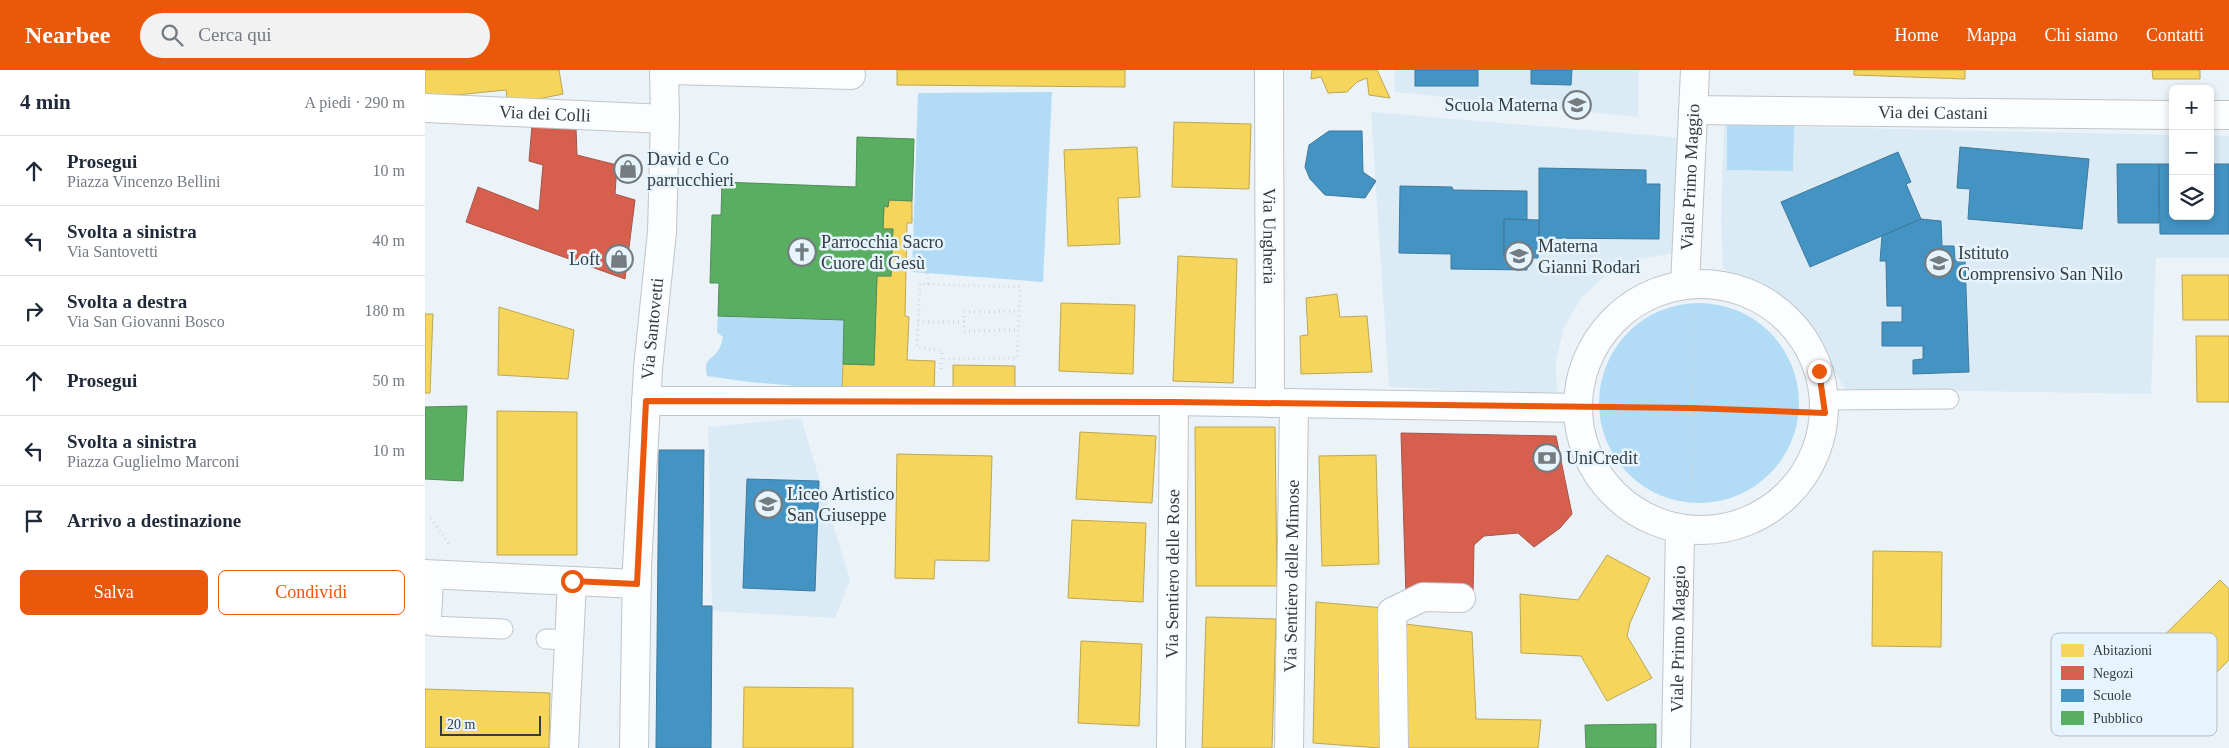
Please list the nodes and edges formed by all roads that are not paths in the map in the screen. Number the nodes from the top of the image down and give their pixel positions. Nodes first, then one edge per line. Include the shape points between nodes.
1 (663, 70) edge
2 (671, 70) edge
3 (1269, 70) edge
4 (1695, 70) edge
5 (851, 75) dead end
6 (425, 108) edge
7 (1693, 110) junction
8 (2169, 115) edge
9 (2214, 115) edge
10 (2229, 115) edge
11 (665, 118) junction
12 (1689, 284) junction
13 (1949, 399) dead end
14 (646, 401) junction
15 (1174, 402) junction
16 (1282, 403) junction
17 (1825, 406) junction
18 (1577, 408) junction
19 (1686, 530) junction
20 (429, 574) edge
21 (572, 581) junction
22 (637, 584) junction
23 (1461, 598) dead end
24 (503, 629) dead end
25 (565, 748) edge
26 (634, 748) edge
27 (1171, 748) edge
28 (1289, 748) edge
29 (1394, 748) edge
30 (1676, 748) edge

1 - 11 street, Via Santovetti
2 - 5 street
3 - 16 street, Via Ungheria
4 - 7 street, Viale Primo Maggio
6 - 11 street, Via dei Colli
7 - 8 street, Via dei Castani
7 - 12 street, Viale Primo Maggio
9 - 10 street
11 - 14 street, Via Santovetti via 662,232
12 - 17 street via 1713,284 1742,291 1768,303 1790,322 1819,371
12 - 18 street via 1650,294 1620,313 1596,340 1581,373
13 - 17 lane
14 - 15 street
14 - 22 street, Via Santovetti
15 - 16 street
15 - 27 street, Via Sentiero delle Rose
16 - 18 street
16 - 28 street, Via Sentiero delle Mimose
17 - 19 street via 1816,455 1800,482 1779,504 1753,520 1731,528
18 - 19 street via 1584,451 1606,487 1639,515
19 - 30 street, Viale Primo Maggio
20 - 21 street
20 - 24 lane via 431,626
21 - 22 street
21 - 25 street via 558,640
22 - 26 street, Via Santovetti
23 - 29 street via 1423,597 1392,612

